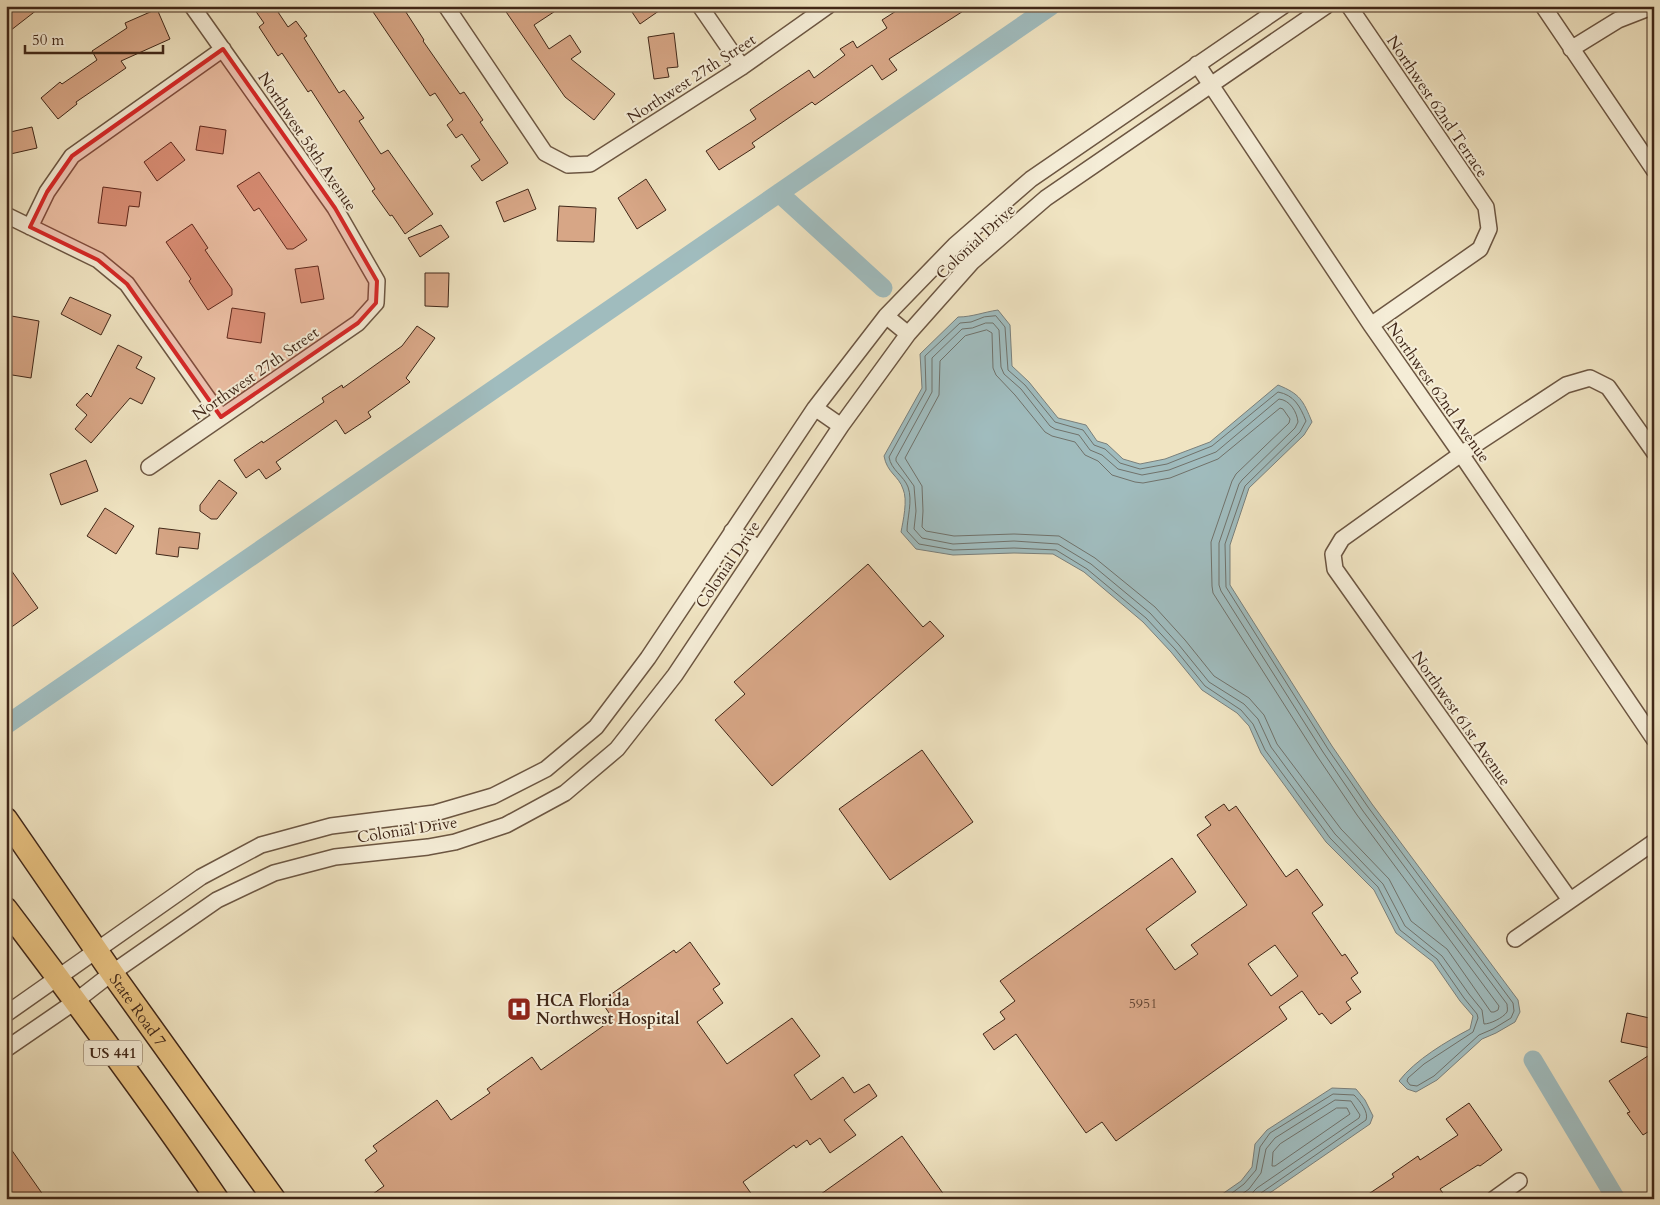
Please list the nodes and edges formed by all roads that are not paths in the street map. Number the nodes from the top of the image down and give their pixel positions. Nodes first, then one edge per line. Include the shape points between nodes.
1 (192, 6) edge
2 (446, 6) edge
3 (700, 6) edge
4 (828, 6) edge
5 (1283, 6) edge
6 (1326, 6) edge
7 (1349, 6) edge
8 (1543, 6) edge
9 (1654, 6) edge
10 (223, 49) junction
11 (1572, 49) junction
12 (1197, 64) junction
13 (742, 67) junction
14 (1211, 86) junction
15 (1654, 170) edge
16 (6, 216) edge
17 (30, 227) junction
18 (376, 303) joint
19 (886, 316) junction
20 (1371, 325) junction
21 (908, 334) junction
22 (815, 408) junction
23 (221, 417) junction
24 (841, 426) junction
25 (1653, 448) edge
26 (1461, 454) junction
27 (149, 467) dead end
28 (732, 531) junction
29 (759, 548) junction
30 (1654, 740) edge
31 (6, 819) edge
32 (1654, 842) edge
33 (1570, 900) junction
34 (6, 909) edge
35 (1515, 939) dead end
36 (96, 951) junction
37 (112, 973) junction
38 (59, 978) junction
39 (76, 1001) junction
40 (6, 1014) edge
41 (6, 1049) edge
42 (1519, 1181) dead end
43 (217, 1199) edge
44 (274, 1199) edge
45 (1494, 1199) edge

1 - 10 street, Northwest 58th Avenue
2 - 13 street, Northwest 27th Street via 545,153 568,165 590,164
3 - 13 street
4 - 13 street, Northwest 27th Street
5 - 12 street, Colonial Drive
6 - 14 street, Colonial Drive
7 - 20 street, Northwest 62nd Terrace via 1486,207 1489,229 1480,249
8 - 11 street
9 - 11 street via 1618,20
10 - 17 street via 72,156 47,192
10 - 18 street, Northwest 58th Avenue via 335,208 377,281
11 - 15 street
12 - 14 street, Northwest 62nd Avenue
12 - 19 street, Colonial Drive via 1031,179 955,245
14 - 20 street, Northwest 62nd Avenue
14 - 21 street, Colonial Drive via 1046,198 972,262
16 - 17 street
17 - 23 street via 98,260 127,284
18 - 23 street, Northwest 27th Street via 358,323
19 - 21 street
19 - 22 street, Colonial Drive
20 - 26 street, Northwest 62nd Avenue
21 - 24 street, Colonial Drive
22 - 24 street
22 - 28 street, Colonial Drive
23 - 27 street, Northwest 27th Street
24 - 29 street, Colonial Drive
25 - 26 street via 1608,386 1590,378 1566,386
26 - 30 street, Northwest 62nd Avenue
26 - 33 street, Northwest 61st Avenue via 1342,539 1333,554 1335,569
28 - 29 street
28 - 36 street, Colonial Drive via 618,700 596,727 546,769 494,796 435,813 331,826 261,845 201,878
29 - 37 street, Colonial Drive via 675,675 617,749 565,793 506,825 455,842 335,857 274,873 218,900
31 - 36 main road, State Road 7 / US 441
32 - 33 street
33 - 35 street
34 - 38 main road, US 441
36 - 37 main road, State Road 7 / US 441
36 - 38 street, Colonial Drive
37 - 39 street, Colonial Drive
37 - 44 main road, State Road 7 / US 441
38 - 39 main road, US 441
38 - 40 street, Colonial Drive
39 - 41 street, Colonial Drive
39 - 43 main road, US 441
42 - 45 street

